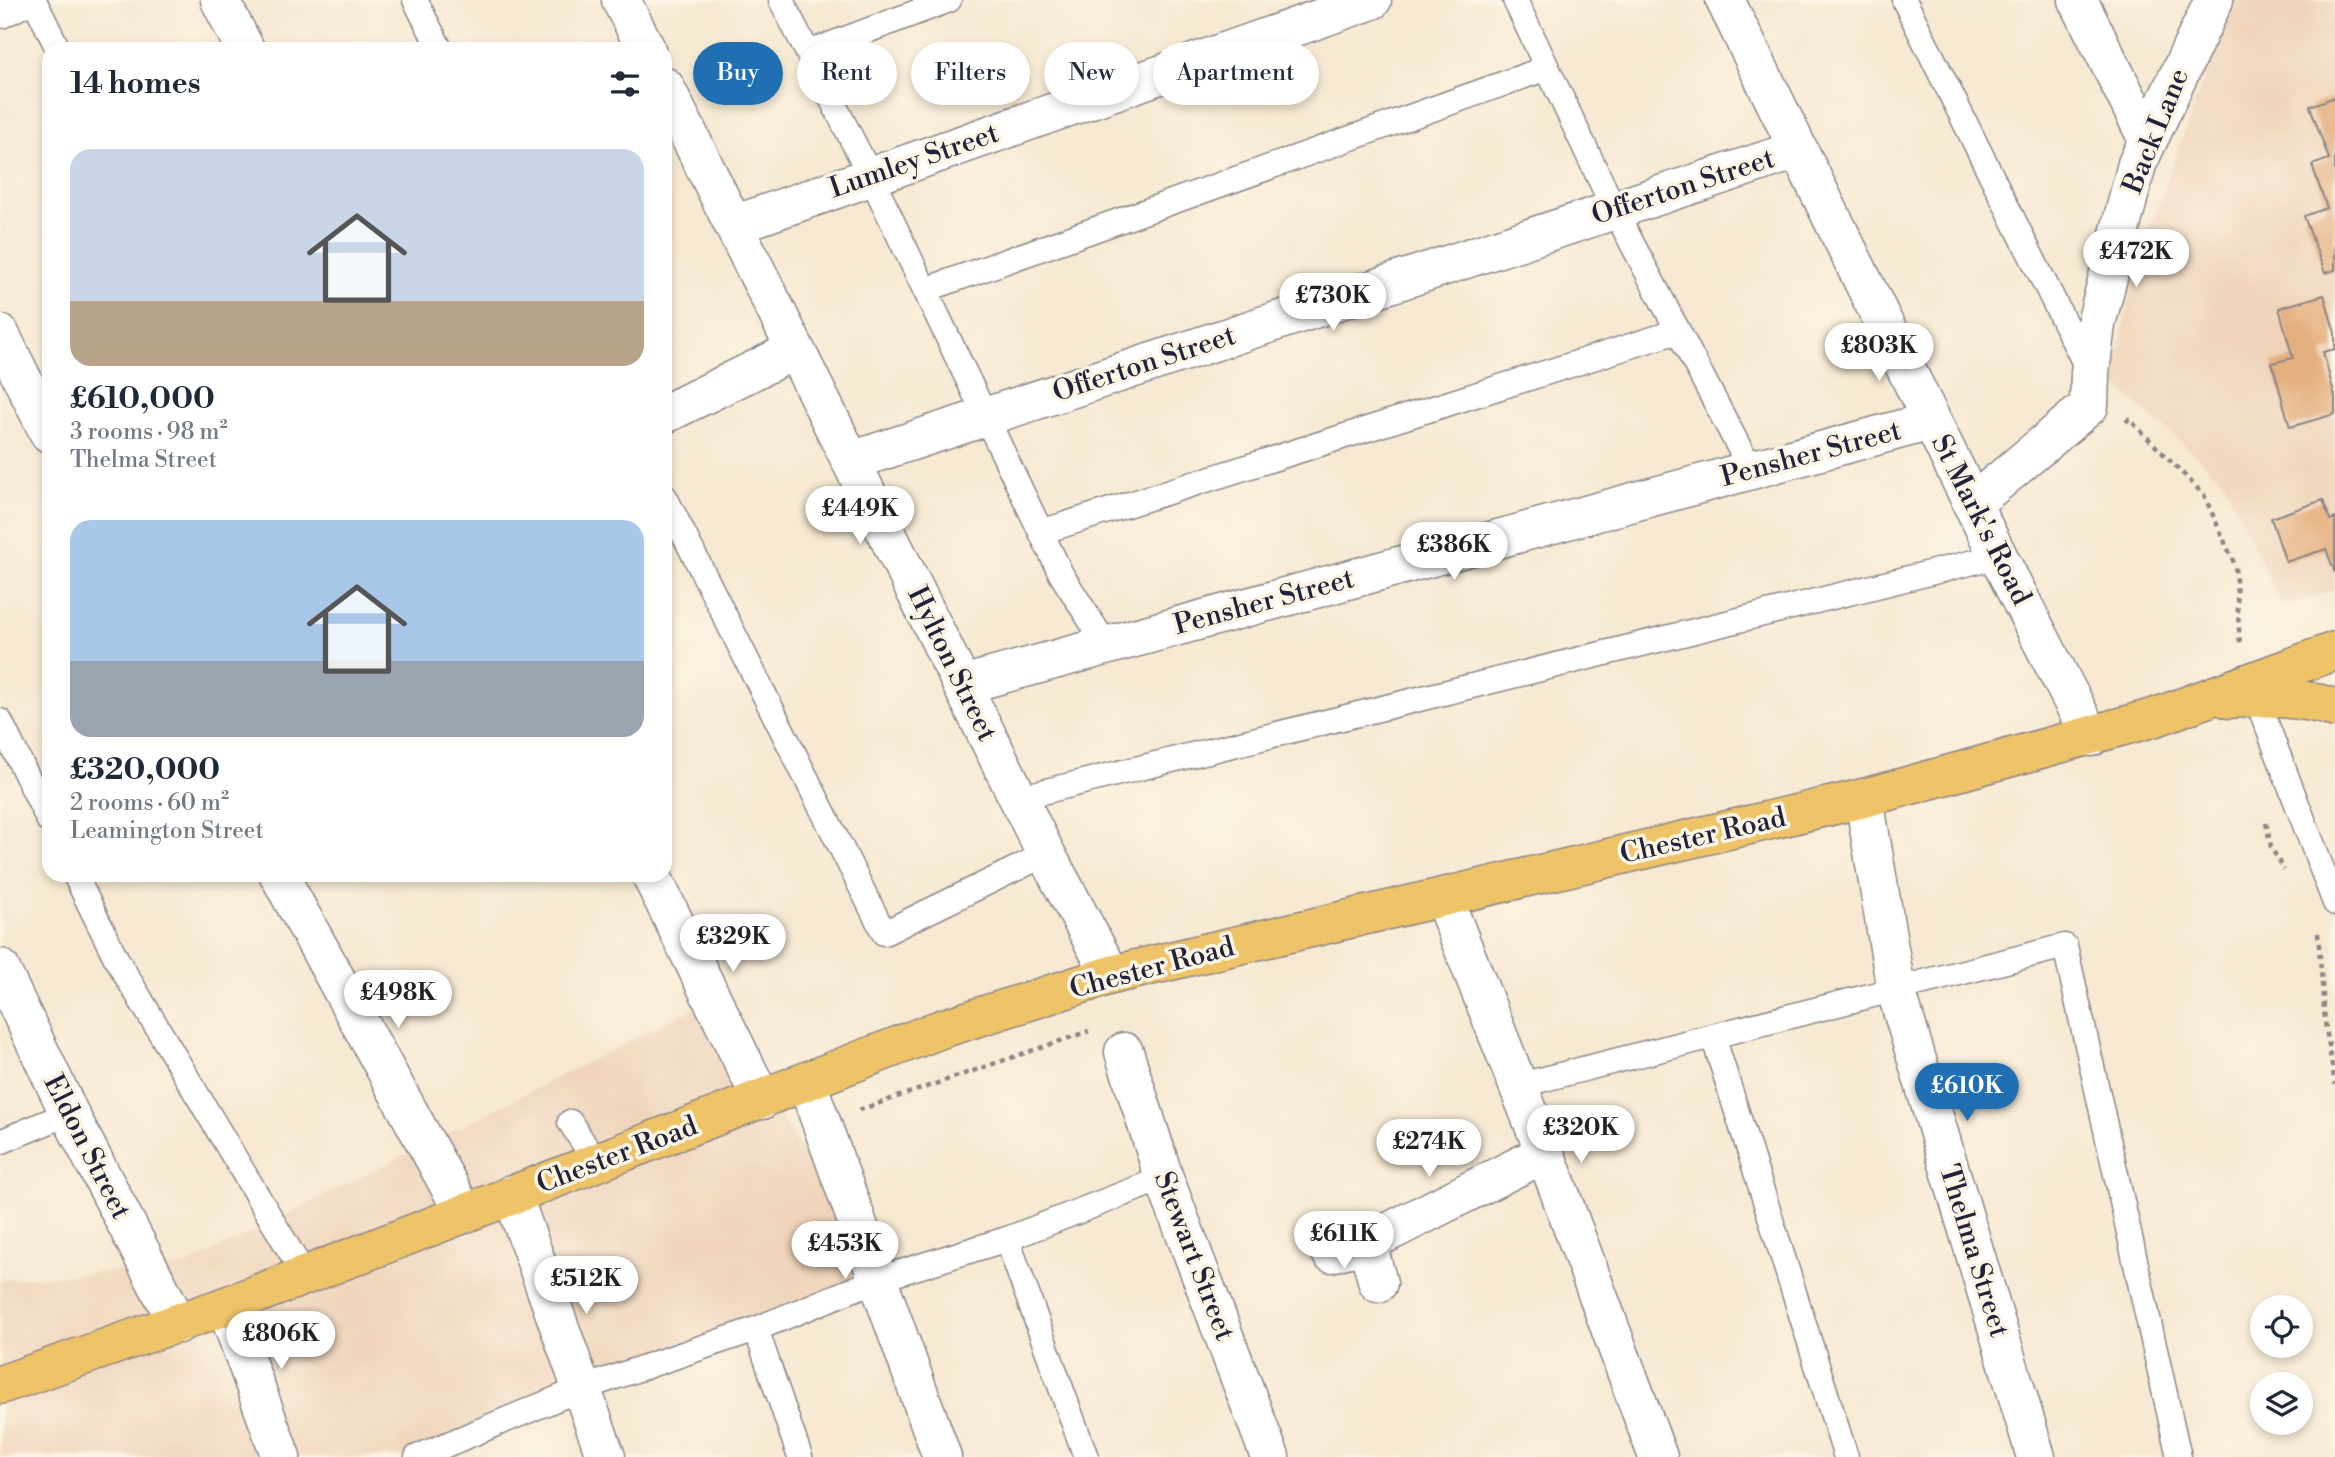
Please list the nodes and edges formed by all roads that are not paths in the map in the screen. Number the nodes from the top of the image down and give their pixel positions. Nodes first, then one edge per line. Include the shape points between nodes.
1 (18, 0) edge
2 (34, 0) edge
3 (220, 0) edge
4 (415, 0) edge
5 (621, 0) edge
6 (781, 0) edge
7 (949, 0) edge
8 (1372, 0) edge
9 (1515, 0) edge
10 (1725, 0) edge
11 (1904, 0) edge
12 (2078, 0) edge
13 (2214, 0) edge
14 (0, 9) edge
15 (55, 42) edge
16 (241, 42) edge
17 (436, 42) edge
18 (642, 42) edge
19 (802, 42) edge
20 (837, 42) edge
21 (1547, 68) junction
22 (672, 101) edge
23 (834, 105) edge
24 (2148, 140) junction
25 (1797, 150) junction
26 (871, 177) junction
27 (1614, 209) junction
28 (734, 225) junction
29 (925, 290) junction
30 (1678, 331) junction
31 (0, 334) edge
32 (795, 350) junction
33 (2090, 373) junction
34 (672, 411) edge
35 (985, 416) junction
36 (42, 419) edge
37 (1931, 421) junction
38 (851, 461) junction
39 (1751, 470) junction
40 (1972, 504) junction
41 (672, 511) edge
42 (1041, 531) junction
43 (1998, 556) junction
44 (1106, 645) junction
45 (2335, 651) edge
46 (962, 685) junction
47 (2256, 697) junction
48 (2335, 708) edge
49 (2156, 718) junction
50 (0, 721) edge
51 (2091, 737) junction
52 (1018, 798) junction
53 (1864, 798) junction
54 (42, 807) edge
55 (1046, 854) junction
56 (78, 882) edge
57 (283, 882) edge
58 (654, 882) edge
59 (1443, 897) junction
60 (2335, 903) edge
61 (0, 968) edge
62 (1111, 975) junction
63 (1896, 990) junction
64 (1713, 1036) junction
65 (1124, 1052) road end
66 (807, 1083) junction
67 (1517, 1086) junction
68 (762, 1100) junction
69 (69, 1112) junction
70 (570, 1122) dead end
71 (0, 1142) edge
72 (1545, 1153) junction
73 (597, 1164) junction
74 (1164, 1178) junction
75 (512, 1194) junction
76 (464, 1213) junction
77 (1007, 1239) junction
78 (1367, 1243) junction
79 (1331, 1253) dead end
80 (305, 1276) junction
81 (876, 1280) junction
82 (1378, 1283) dead end
83 (226, 1306) junction
84 (178, 1324) junction
85 (756, 1329) junction
86 (0, 1385) edge
87 (580, 1389) junction
88 (424, 1456) edge
89 (281, 1457) edge
90 (606, 1457) edge
91 (800, 1457) edge
92 (942, 1457) edge
93 (1086, 1457) edge
94 (1270, 1457) edge
95 (1658, 1457) edge
96 (1846, 1457) edge
97 (2036, 1457) edge
98 (2179, 1457) edge

1 - 14 street
2 - 15 lane
3 - 16 street
4 - 17 lane
5 - 18 street
6 - 19 lane
7 - 20 lane
8 - 26 street, Lumley Street
9 - 21 lane
10 - 25 street, St Mark's Road
11 - 33 lane
12 - 24 street
13 - 24 street, Back Lane
21 - 27 lane
21 - 29 lane
22 - 28 street, Hylton Street
23 - 26 lane
24 - 33 street, Back Lane via 2137,164 2096,324
25 - 27 street, Offerton Street
25 - 37 street, St Mark's Road
26 - 28 street, Lumley Street
26 - 29 lane
27 - 30 lane
27 - 35 street, Offerton Street
28 - 32 street, Hylton Street
29 - 35 lane
30 - 39 lane
30 - 42 lane
31 - 36 street
32 - 34 street
32 - 38 street, Hylton Street
33 - 40 street, Back Lane via 2089,406
35 - 38 street, Offerton Street
35 - 42 lane
37 - 39 street, Pensher Street
37 - 40 street, St Mark's Road
38 - 46 street, Hylton Street
39 - 44 street, Pensher Street
40 - 43 street, St Mark's Road
41 - 55 lane via 884,933
42 - 44 lane via 1061,574
43 - 51 street, St Mark's Road
43 - 52 lane
44 - 46 street, Pensher Street
45 - 49 main road, Chester Road
46 - 52 street, Hylton Street
47 - 48 main road
47 - 49 main road via 2185,707
47 - 60 lane
49 - 51 main road, Chester Road
50 - 54 lane
51 - 53 main road, Chester Road
52 - 55 street, Hylton Street
53 - 59 main road, Chester Road
53 - 63 street, Thelma Street
55 - 62 street, Hylton Street
56 - 80 lane via 117,960
57 - 76 street
58 - 68 street
59 - 62 main road, Chester Road
59 - 67 street
61 - 69 street, Eldon Street
62 - 66 main road, Chester Road via 941,1029
63 - 64 lane
63 - 97 street, Thelma Street
63 - 98 lane via 2065,946
64 - 67 lane
64 - 96 lane
65 - 74 street, Stewart Street
66 - 68 main road, Chester Road
66 - 81 street
67 - 72 street
68 - 73 main road, Chester Road
69 - 71 lane
69 - 84 street, Eldon Street
70 - 73 lane
72 - 78 street
72 - 95 street
73 - 75 main road, Chester Road
74 - 77 lane
74 - 94 street, Stewart Street
75 - 76 main road, Chester Road
75 - 87 street
76 - 80 main road, Chester Road
77 - 81 lane
77 - 93 lane
78 - 79 street
78 - 82 street
80 - 83 main road, Chester Road
81 - 85 lane
81 - 92 street
83 - 84 main road, Chester Road
83 - 89 street
84 - 86 main road, Chester Road
85 - 87 lane
85 - 91 lane
87 - 88 lane
87 - 90 street

